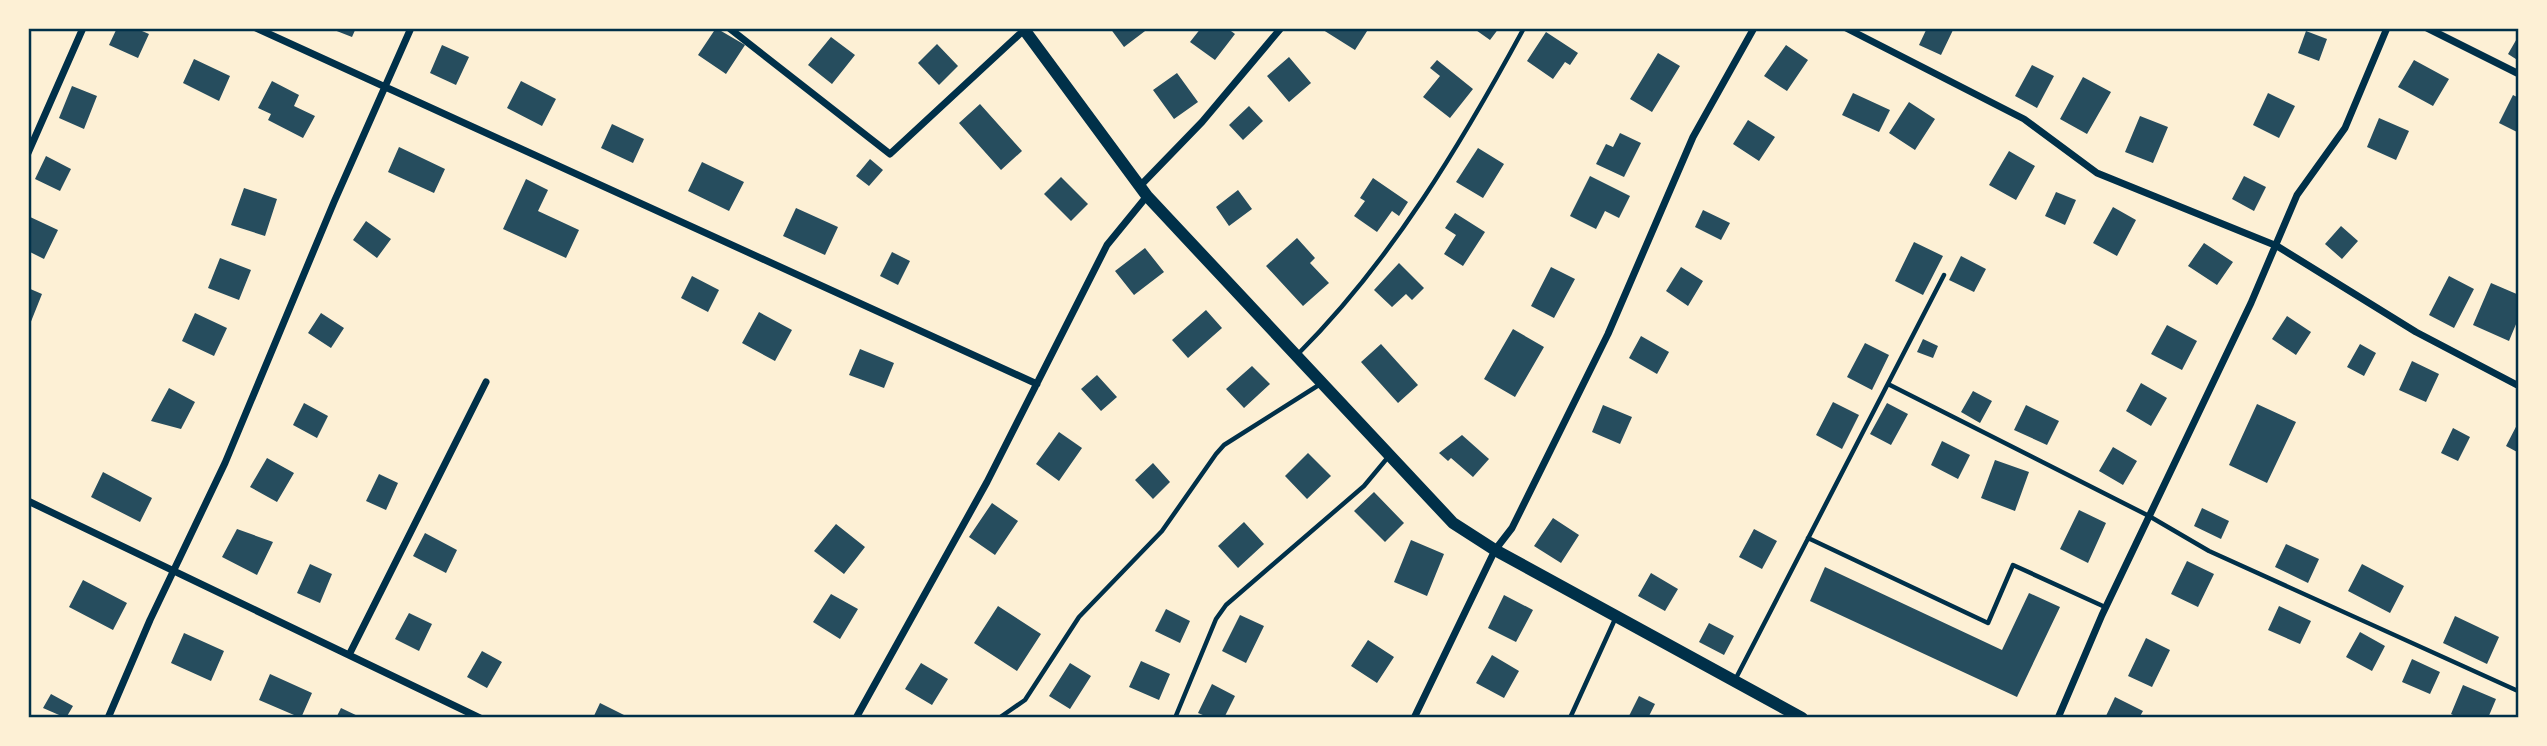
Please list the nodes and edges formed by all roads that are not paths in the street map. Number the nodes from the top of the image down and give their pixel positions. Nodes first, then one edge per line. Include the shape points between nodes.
1 (83, 28) edge
2 (256, 28) edge
3 (411, 28) edge
4 (729, 28) edge
5 (1281, 28) edge
6 (1524, 28) edge
7 (1754, 28) edge
8 (1846, 28) edge
9 (2387, 28) edge
10 (2427, 28) edge
11 (1023, 29) edge
12 (2519, 74) edge
13 (385, 87) junction
14 (28, 153) edge
15 (1143, 191) junction
16 (2277, 246) junction
17 (1944, 275) dead end
18 (1297, 356) junction
19 (486, 382) dead end
20 (1322, 383) junction
21 (1037, 384) junction
22 (1888, 384) junction
23 (2519, 386) edge
24 (1390, 455) junction
25 (28, 501) edge
26 (2149, 516) junction
27 (1808, 538) junction
28 (1495, 550) junction
29 (175, 570) junction
30 (2106, 607) junction
31 (1617, 617) junction
32 (349, 655) junction
33 (1734, 681) junction
34 (2518, 691) edge
35 (108, 718) edge
36 (480, 718) edge
37 (856, 718) edge
38 (999, 718) edge
39 (1175, 718) edge
40 (1414, 718) edge
41 (1570, 718) edge
42 (1802, 718) edge
43 (2058, 718) edge

1 - 14 street
2 - 13 street
3 - 13 street
4 - 11 street via 890,154
5 - 15 street
6 - 18 lane via 1481,107 1380,261
7 - 28 street via 1693,136 1608,334 1512,528
8 - 16 street via 2024,119 2097,173
9 - 16 street via 2345,128 2297,195
10 - 12 street
11 - 15 main road
13 - 21 street
13 - 29 street
15 - 18 main road
15 - 21 street via 1107,245
16 - 23 street via 2416,332
16 - 26 street
17 - 22 lane
18 - 20 main road
19 - 32 street
20 - 24 main road
20 - 38 lane via 1224,445 1162,530 1079,617 1024,700
21 - 37 street
22 - 26 lane
22 - 27 lane
24 - 28 main road via 1453,523
24 - 39 lane via 1364,486 1226,605
25 - 29 street
26 - 30 street
26 - 34 lane via 2209,551
27 - 30 lane via 1988,623 2013,565
27 - 33 lane
28 - 31 main road
28 - 40 street
29 - 32 street
29 - 35 street
30 - 43 street
31 - 33 main road
31 - 41 lane
32 - 36 street
33 - 42 main road

